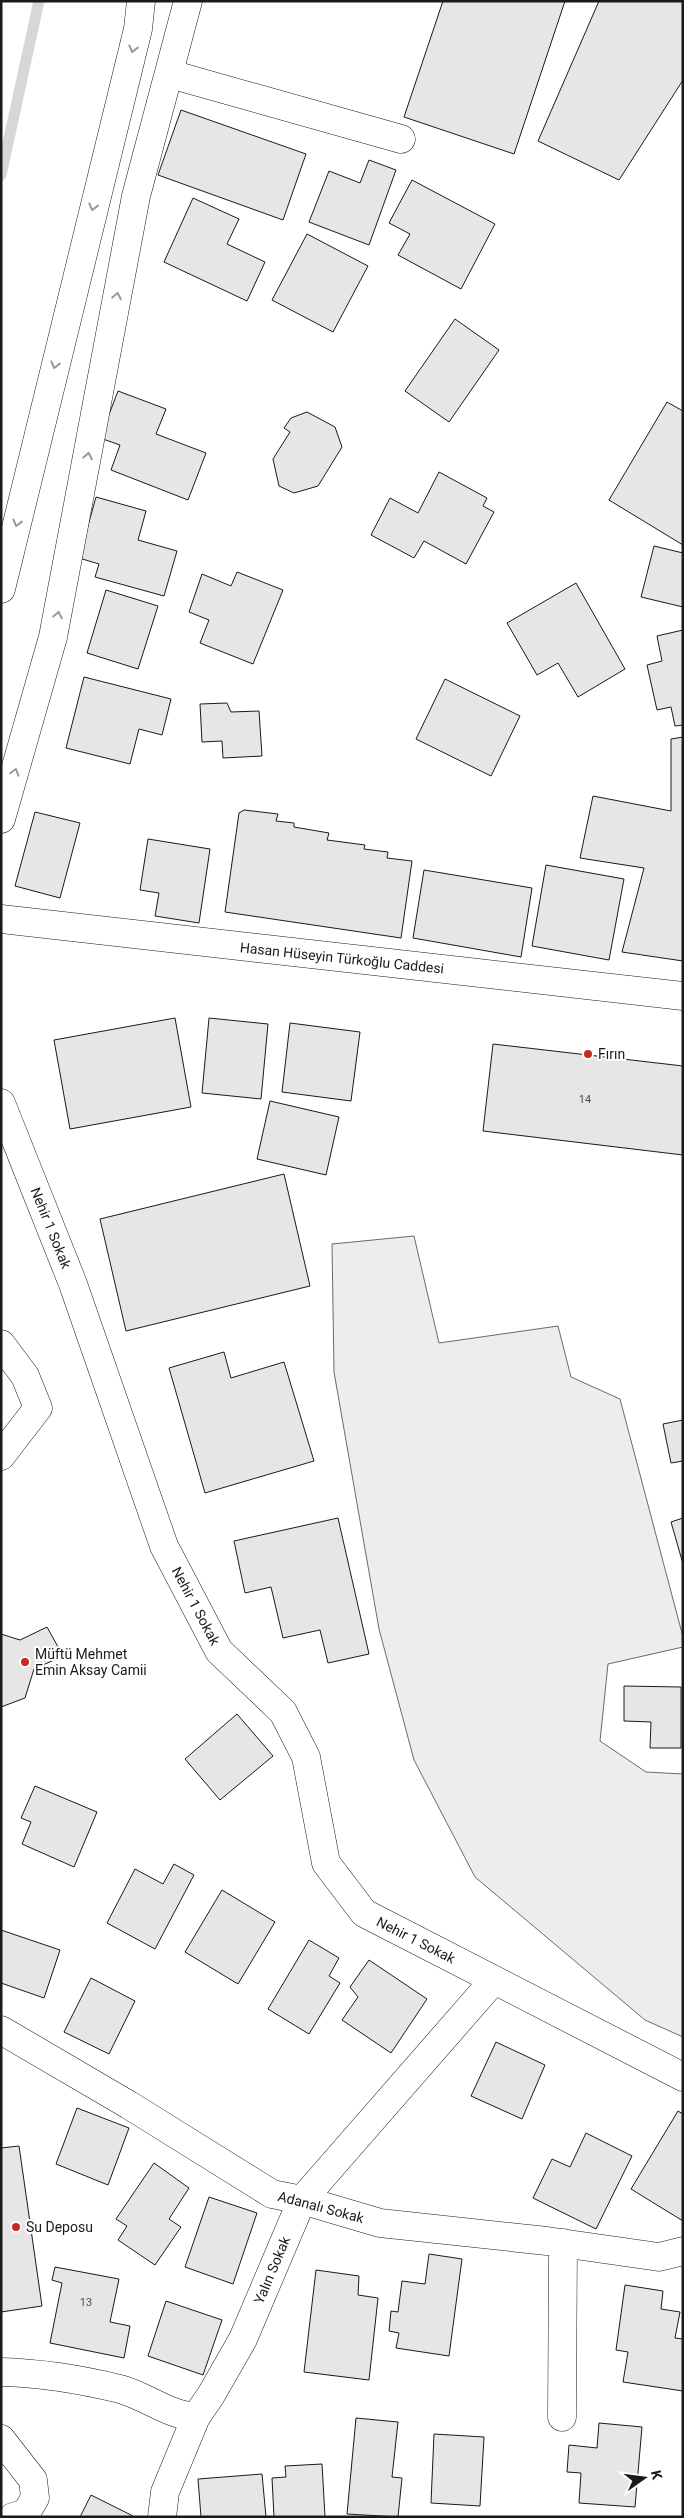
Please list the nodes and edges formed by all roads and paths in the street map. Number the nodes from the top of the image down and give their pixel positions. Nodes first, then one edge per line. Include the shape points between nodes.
1 (141, 1) edge
2 (188, 1) edge
3 (170, 74) junction
4 (402, 139) dead end
5 (1, 589) edge
6 (1, 819) edge
7 (1, 919) edge
8 (683, 996) edge
9 (1, 1103) edge
10 (1, 1344) edge
11 (1, 1456) edge
12 (494, 1980) junction
13 (1, 2030) edge
14 (683, 2077) edge
15 (302, 2200) junction
16 (563, 2243) junction
17 (683, 2251) edge
18 (1, 2372) edge
19 (196, 2417) junction
20 (562, 2417) dead end
21 (1, 2439) edge
22 (13, 2517) edge
23 (162, 2517) edge

1 -> 5 street via 138,29
2 - 3 street
3 - 4 street
6 -> 3 street via 53,638 136,196
7 - 8 street, Hasan Hüseyin Türkoğlu Caddesi
9 - 12 street, Nehir 1 Sokak via 73,1284 164,1546 219,1651 284,1712 306,1757 326,1863 364,1913
10 - 11 street via 25,1376 38,1408
12 - 14 street, Nehir 1 Sokak
12 - 15 street, Yalın Sokak
13 - 15 street, Adanalı Sokak via 129,2104 272,2194
15 - 16 street, Adanalı Sokak via 380,2223
15 - 19 street, Yalın Sokak via 243,2339
16 - 17 street, Adanalı Sokak via 659,2257
16 - 20 street
18 - 19 street via 52,2377 121,2390 182,2416
19 - 23 street, Yalın Sokak via 165,2492
21 - 22 street via 33,2480 35,2498 26,2513

